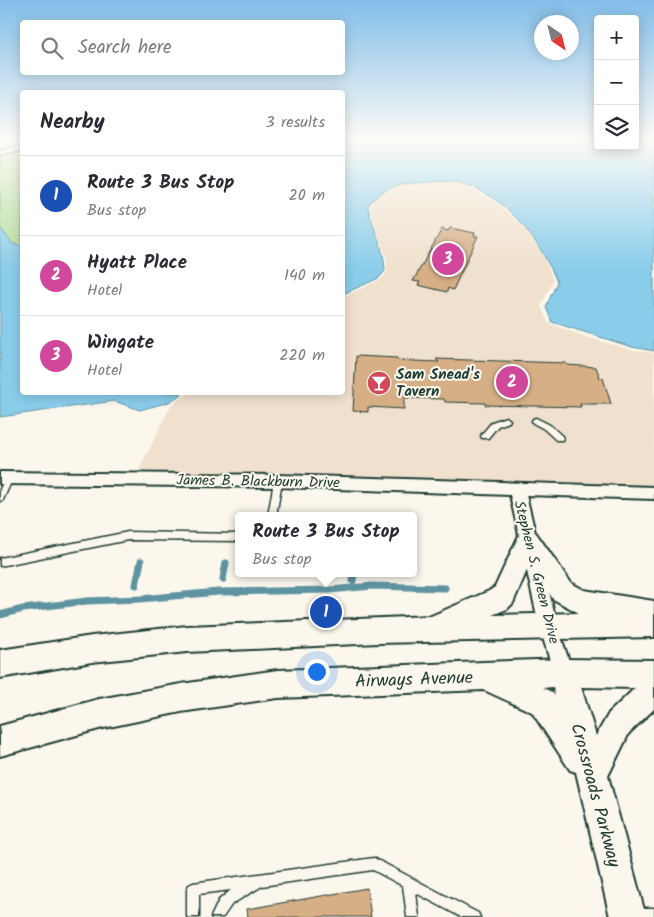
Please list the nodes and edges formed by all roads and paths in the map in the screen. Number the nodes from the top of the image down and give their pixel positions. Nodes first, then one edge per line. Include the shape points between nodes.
1 (506, 420) dead end
2 (536, 421) dead end
3 (485, 436) dead end
4 (559, 438) dead end
5 (4, 478) edge
6 (278, 481) junction
7 (516, 488) junction
8 (654, 493) edge
9 (0, 498) edge
10 (273, 512) edge
11 (235, 538) edge
12 (528, 540) junction
13 (0, 562) edge
14 (654, 613) edge
15 (654, 624) edge
16 (548, 626) junction
17 (429, 628) junction
18 (0, 664) edge
19 (563, 673) junction
20 (654, 674) edge
21 (486, 676) junction
22 (654, 692) edge
23 (0, 741) edge
24 (592, 775) junction
25 (260, 880) junction
26 (408, 882) junction
27 (636, 915) edge
28 (193, 917) edge
29 (217, 917) edge
30 (413, 917) edge
31 (474, 917) edge

1 - 3 lane via 496,424
2 - 4 lane
5 - 6 street, James B. Blackburn Drive
5 - 9 lane
6 - 7 street, James B. Blackburn Drive
6 - 10 lane
7 - 8 street, Stephen S. Green Drive
7 - 12 street, Stephen S. Green Drive
11 - 13 lane via 128,536
12 - 14 main road via 562,592 580,601
12 - 16 street, Stephen S. Green Drive
12 - 17 main road via 504,595
15 - 16 main road
16 - 17 main road
16 - 19 street, Stephen S. Green Drive
17 - 18 main road via 187,639 92,649
19 - 20 main road, Airways Avenue
19 - 21 main road, Airways Avenue
19 - 24 main road, Crossroads Parkway
21 - 23 main road, Airways Avenue via 278,684 99,714
21 - 24 main road via 542,702
22 - 24 main road via 619,723
24 - 27 main road, Crossroads Parkway
25 - 26 lane via 374,864
25 - 28 lane via 193,889
25 - 29 lane via 232,896 219,909
26 - 30 lane
26 - 31 lane

